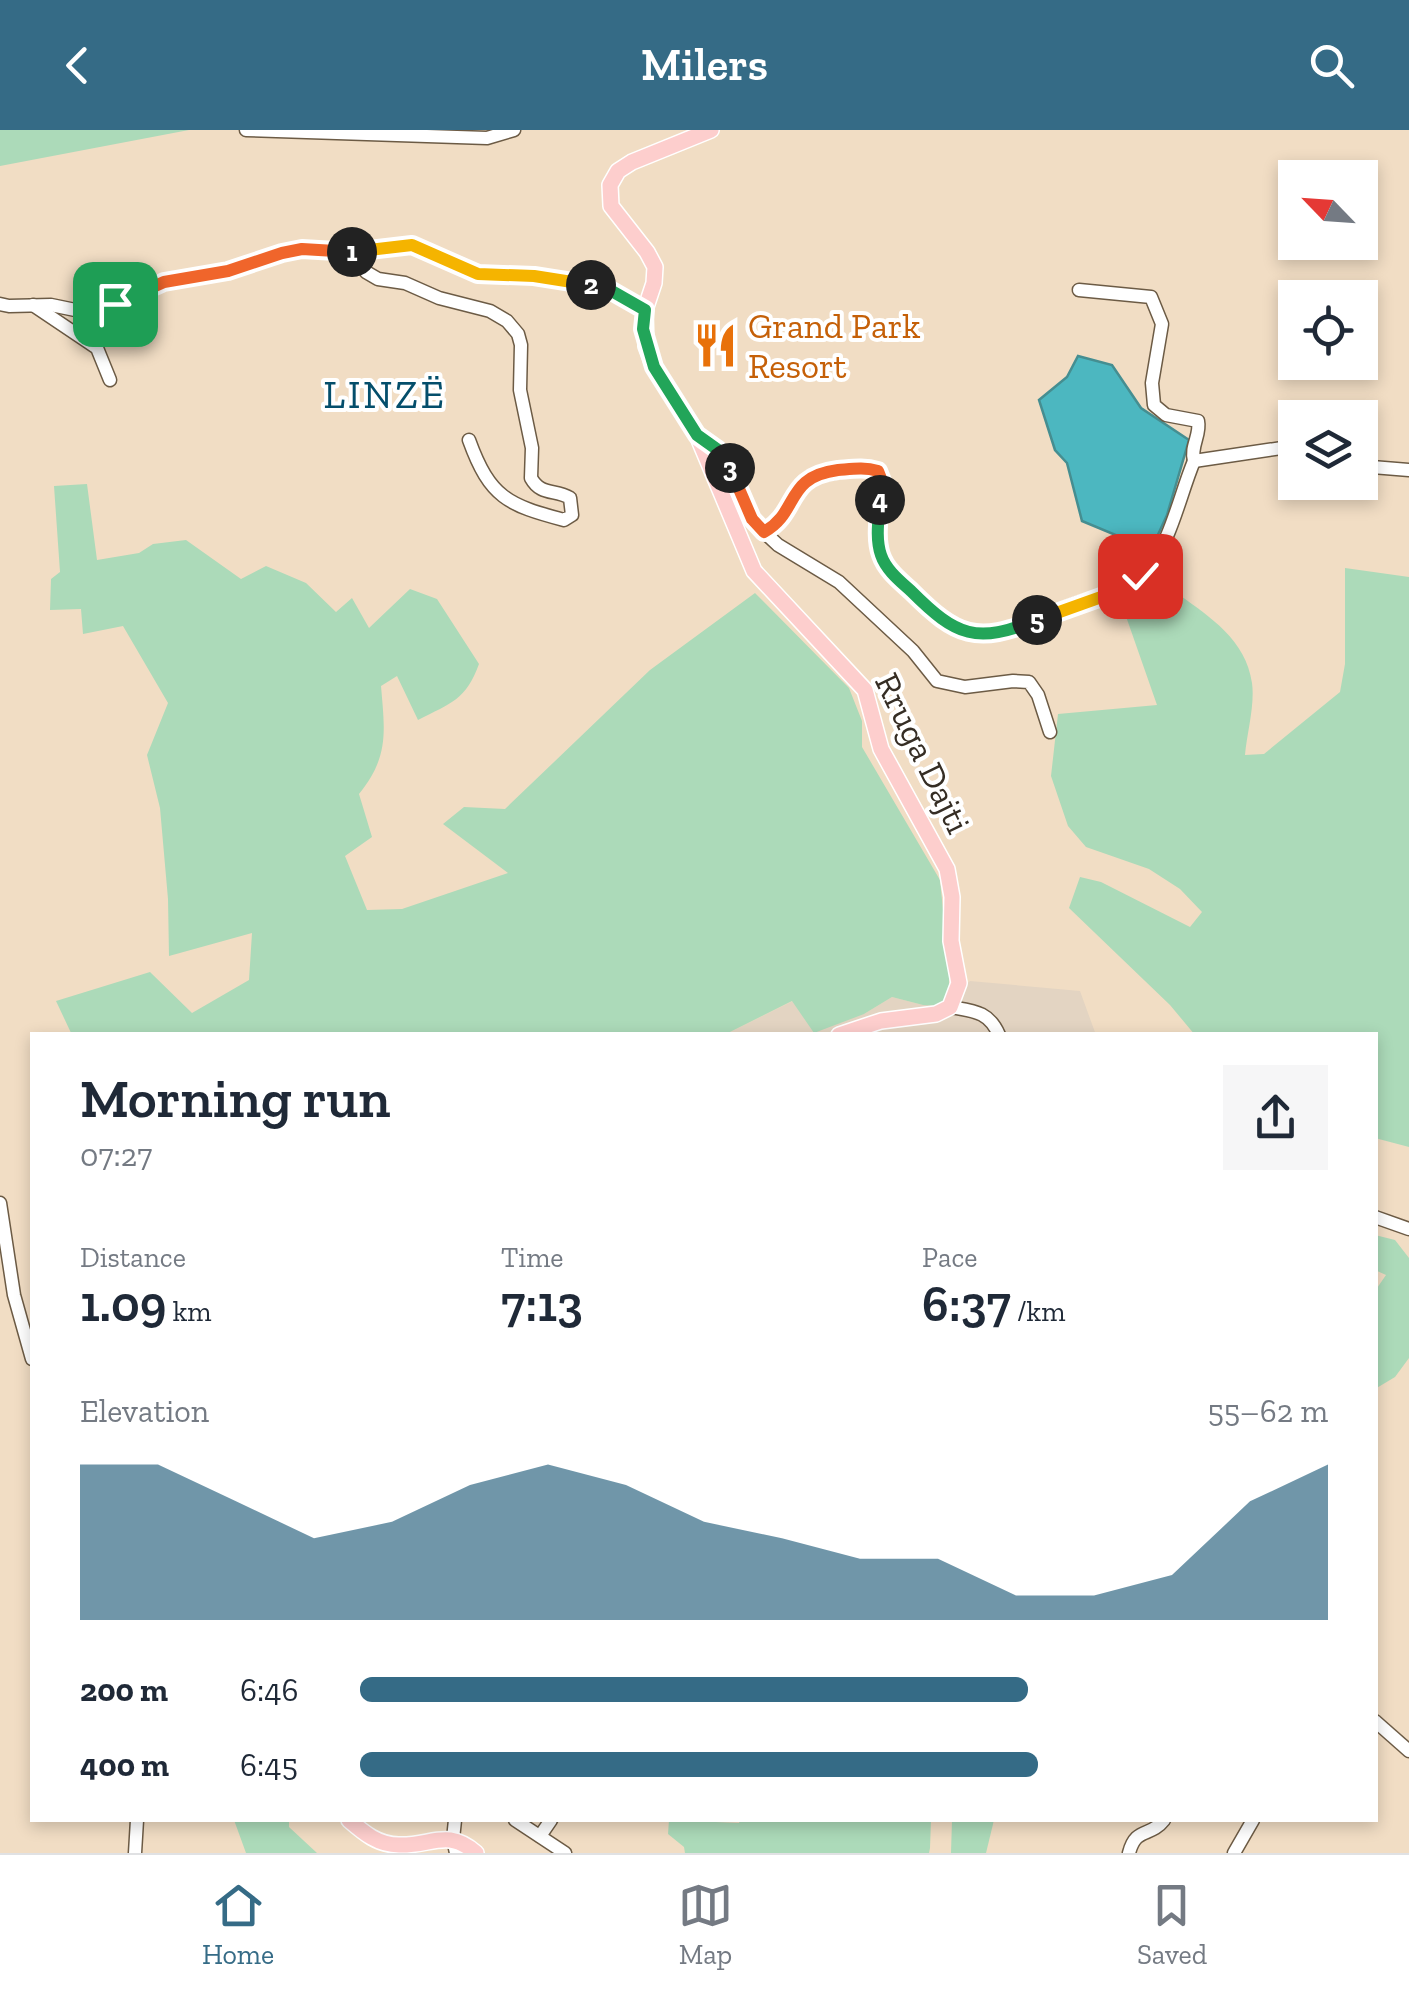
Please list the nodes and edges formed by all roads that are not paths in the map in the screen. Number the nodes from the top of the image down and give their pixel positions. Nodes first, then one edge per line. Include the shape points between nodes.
1 (246, 130) edge
2 (514, 130) edge
3 (711, 130) edge
4 (354, 252) junction
5 (1079, 290) dead end
6 (0, 304) edge
7 (33, 305) junction
8 (645, 310) junction
9 (110, 380) dead end
10 (697, 435) junction
11 (468, 440) dead end
12 (1278, 449) edge
13 (1194, 461) junction
14 (1378, 467) edge
15 (1409, 470) edge
16 (764, 532) junction
17 (1050, 732) dead end
18 (950, 1007) junction
19 (848, 1032) edge
20 (998, 1032) edge
21 (0, 1203) edge
22 (1378, 1218) edge
23 (1409, 1229) edge
24 (30, 1352) edge
25 (1378, 1723) edge
26 (1409, 1751) edge
27 (351, 1822) edge
28 (455, 1822) edge
29 (518, 1822) edge
30 (549, 1822) edge
31 (1162, 1822) edge
32 (1252, 1822) edge
33 (137, 1828) edge
34 (540, 1836) junction
35 (454, 1848) edge
36 (136, 1853) edge
37 (144, 1853) edge
38 (476, 1853) edge
39 (565, 1853) edge
40 (1129, 1853) edge
41 (1234, 1853) edge

1 - 2 street via 487,138
3 - 8 main road, Rruga Dajti via 632,162 613,178 611,206 655,267
4 - 7 street via 282,253 164,282 100,310
4 - 8 street via 412,245 478,274 594,286
4 - 11 street via 378,279 490,311 518,334 531,478 546,492 570,498 572,515 564,520 502,499
5 - 13 street via 1154,300 1162,324 1152,399 1166,415 1198,421
6 - 7 street
7 - 9 street via 97,348
8 - 10 main road, Rruga Dajti via 654,367
10 - 16 street via 726,458
10 - 18 main road, Rruga Dajti via 754,572 865,690 881,749 947,870 959,983
12 - 13 street
13 - 16 street via 1160,552 1132,586 994,634 952,626 886,567 878,540 878,471 810,476
14 - 15 street
16 - 17 street via 839,582 937,681 964,688 1029,682
18 - 19 main road
18 - 20 street via 986,1014
21 - 24 street
22 - 23 street
25 - 26 street
27 - 35 main road via 384,1842
28 - 35 street
29 - 34 street
30 - 34 street
31 - 40 street via 1141,1832
32 - 41 street
33 - 36 street
33 - 37 street
34 - 39 street
35 - 38 main road

